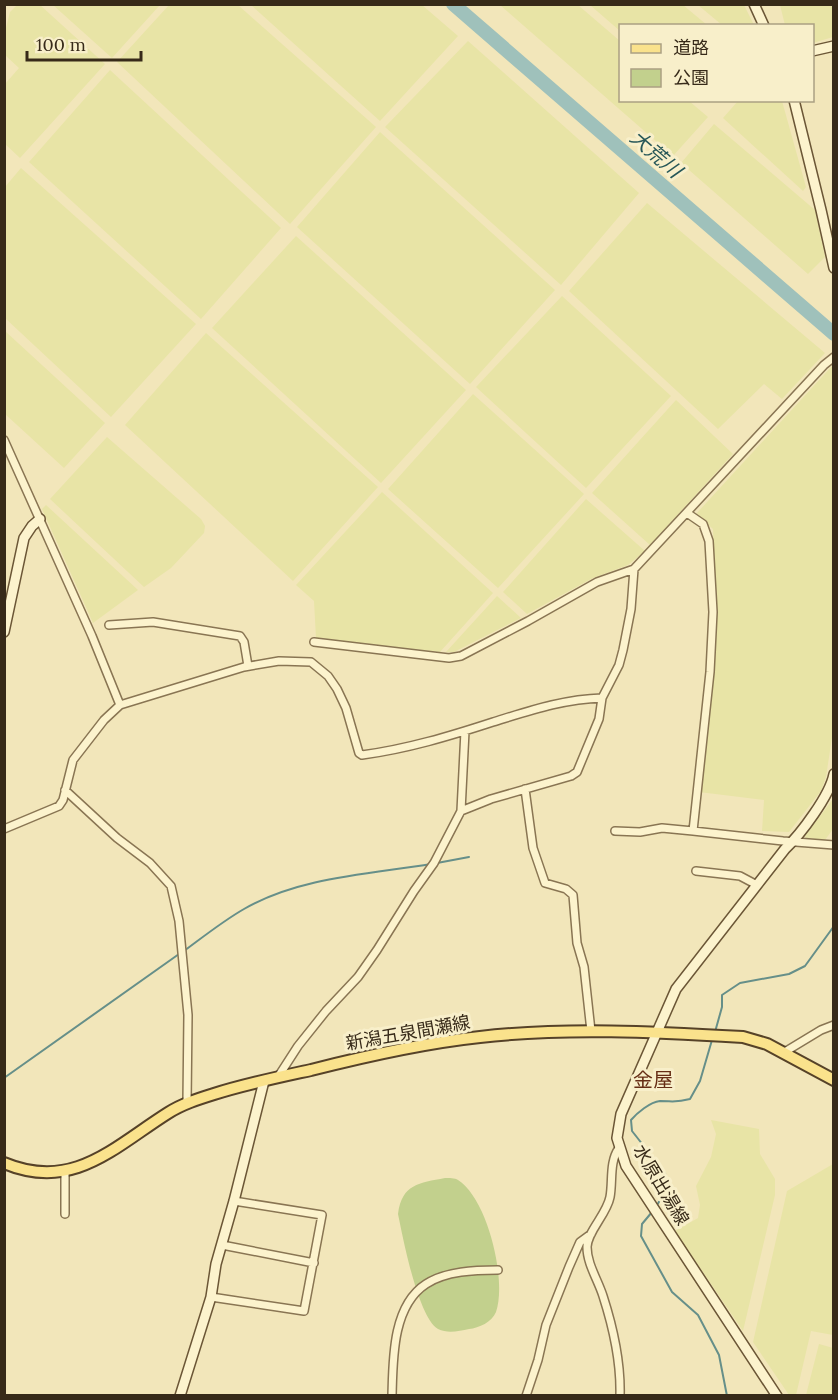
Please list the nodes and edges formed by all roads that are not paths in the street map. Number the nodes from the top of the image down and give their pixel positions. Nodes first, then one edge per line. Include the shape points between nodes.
1 (754, 4) edge
2 (763, 24) edge
3 (834, 46) edge
4 (814, 51) edge
5 (794, 102) edge
6 (834, 268) edge
7 (834, 357) edge
8 (4, 440) edge
9 (687, 513) junction
10 (40, 519) junction
11 (634, 569) junction
12 (109, 625) dead end
13 (4, 632) edge
14 (314, 642) dead end
15 (248, 666) junction
16 (602, 698) junction
17 (120, 705) junction
18 (465, 731) junction
19 (834, 774) edge
20 (525, 789) junction
21 (65, 790) junction
22 (461, 811) junction
23 (4, 829) edge
24 (615, 831) dead end
25 (693, 831) junction
26 (793, 842) junction
27 (834, 845) edge
28 (696, 871) dead end
29 (757, 885) junction
30 (834, 1025) edge
31 (591, 1031) junction
32 (656, 1034) junction
33 (783, 1053) junction
34 (277, 1078) junction
35 (834, 1080) edge
36 (264, 1082) junction
37 (187, 1103) junction
38 (619, 1148) junction
39 (4, 1163) edge
40 (64, 1172) junction
41 (234, 1201) junction
42 (65, 1214) dead end
43 (593, 1233) junction
44 (222, 1245) junction
45 (314, 1263) junction
46 (498, 1270) dead end
47 (211, 1297) junction
48 (180, 1395) edge
49 (392, 1395) edge
50 (526, 1395) edge
51 (620, 1395) edge
52 (777, 1395) edge

1 - 2 main road
3 - 4 main road
5 - 6 main road
7 - 9 street
8 - 10 street
9 - 11 street
9 - 25 street via 703,524 710,541 713,612
10 - 13 main road via 24,538
10 - 17 street
11 - 14 street via 597,582 455,657
11 - 16 street via 623,650
12 - 15 street via 153,622 240,636
15 - 17 street
15 - 18 street via 279,661 311,662 337,689 362,755
16 - 18 street via 579,698
16 - 20 street via 599,719 577,772
17 - 21 street via 73,760
18 - 22 street
19 - 26 main road, 水原出湯線 via 826,795
20 - 22 street
20 - 31 street via 533,848 545,883 573,895
21 - 23 street via 59,806
21 - 37 street via 171,886 188,1016
22 - 34 street via 433,864 358,976 305,1037
24 - 25 street
25 - 26 street
26 - 27 street
26 - 29 main road, 水原出湯線
28 - 29 street via 740,876
29 - 32 main road, 水原出湯線 via 676,989
30 - 33 street
31 - 32 main road, 新潟五泉間瀬線
31 - 34 main road, 新潟五泉間瀬線 via 480,1036
32 - 33 main road, 新潟五泉間瀬線 via 755,1039
32 - 38 main road, 水原出湯線 via 621,1114
33 - 35 main road, 新潟五泉間瀬線
34 - 36 main road, 新潟五泉間瀬線
36 - 37 main road, 新潟五泉間瀬線
36 - 41 main road
37 - 40 main road, 新潟五泉間瀬線 via 95,1161
38 - 43 street via 614,1156 610,1199
38 - 52 main road, 水原出湯線 via 657,1215
39 - 40 main road, 新潟五泉間瀬線 via 34,1172
40 - 42 street
41 - 44 main road
41 - 45 street via 322,1215
43 - 50 street via 580,1242 569,1267 546,1325
43 - 51 street via 587,1246 618,1357
44 - 45 street
44 - 47 main road
45 - 47 street via 304,1311
46 - 49 street via 469,1271 435,1279 415,1293 399,1324
47 - 48 main road

